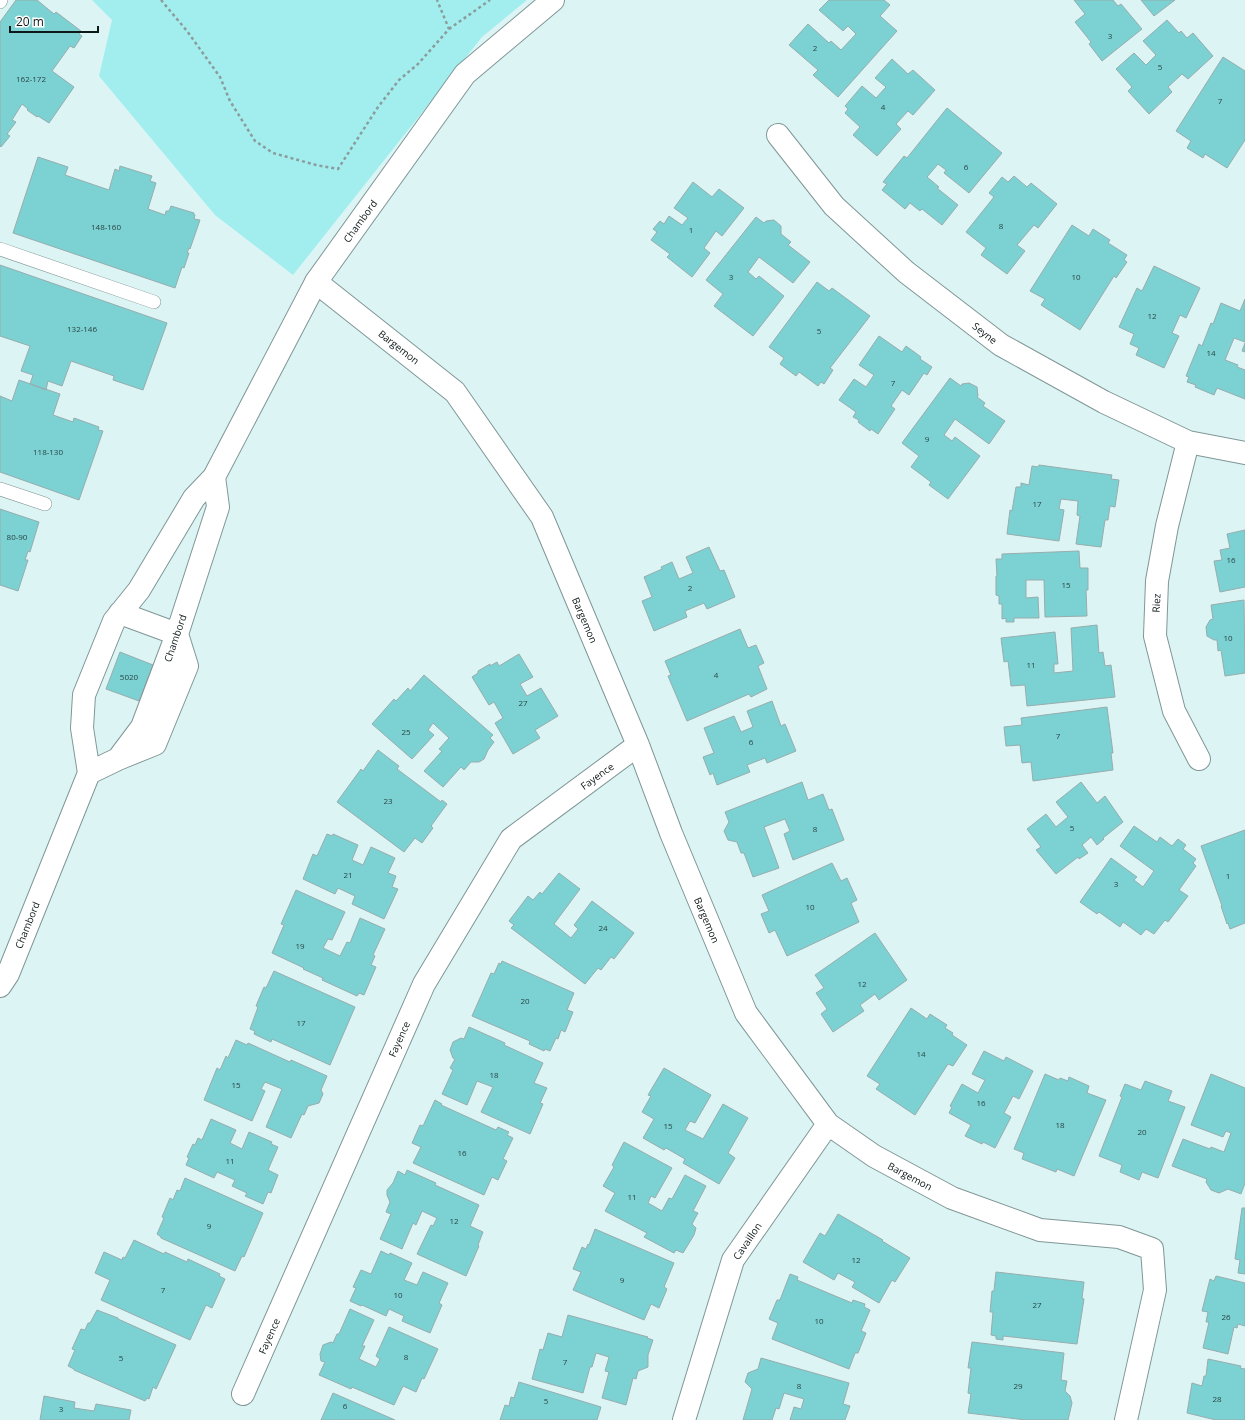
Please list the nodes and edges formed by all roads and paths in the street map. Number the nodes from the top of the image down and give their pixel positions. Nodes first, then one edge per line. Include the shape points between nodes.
1 (161, 0) edge
2 (436, 0) edge
3 (490, 0) edge
4 (553, 0) edge
5 (449, 29) junction
6 (778, 135) dead end
7 (0, 249) edge
8 (316, 282) junction
9 (154, 302) dead end
10 (1188, 442) junction
11 (1245, 453) edge
12 (214, 477) junction
13 (0, 489) edge
14 (45, 504) dead end
15 (120, 613) junction
16 (177, 634) junction
17 (638, 745) junction
18 (1199, 759) dead end
19 (89, 774) junction
20 (0, 986) edge
21 (828, 1124) junction
22 (243, 1394) dead end
23 (684, 1420) edge
24 (1126, 1420) edge

1 - 5 path via 220,77 230,101 255,141 273,153 338,169 378,107 399,80 418,64
2 - 5 path
3 - 5 path
4 - 8 street, Chambord via 465,74
6 - 10 street, Seyne via 834,206 906,272 1001,345 1104,402
7 - 9 lane
8 - 12 street, Chambord
8 - 17 street, Bargemon via 455,392 486,435 542,517
10 - 11 street, Seyne
10 - 18 street, Riez via 1167,526 1157,581 1155,636 1174,710
12 - 15 street, Chambord via 194,498 139,590
12 - 16 street, Chambord via 218,507
13 - 14 lane
15 - 16 street
15 - 19 street, Chambord via 114,621 84,695 82,728
16 - 19 street, Chambord via 142,727 118,759
17 - 21 street, Bargemon via 671,833 746,1013
17 - 22 street, Fayence via 511,839 424,984
19 - 20 street, Chambord via 8,974
21 - 23 street, Cavaillon via 733,1260
21 - 24 street, Bargemon via 874,1156 952,1198 1040,1230 1119,1237 1152,1249 1155,1290

